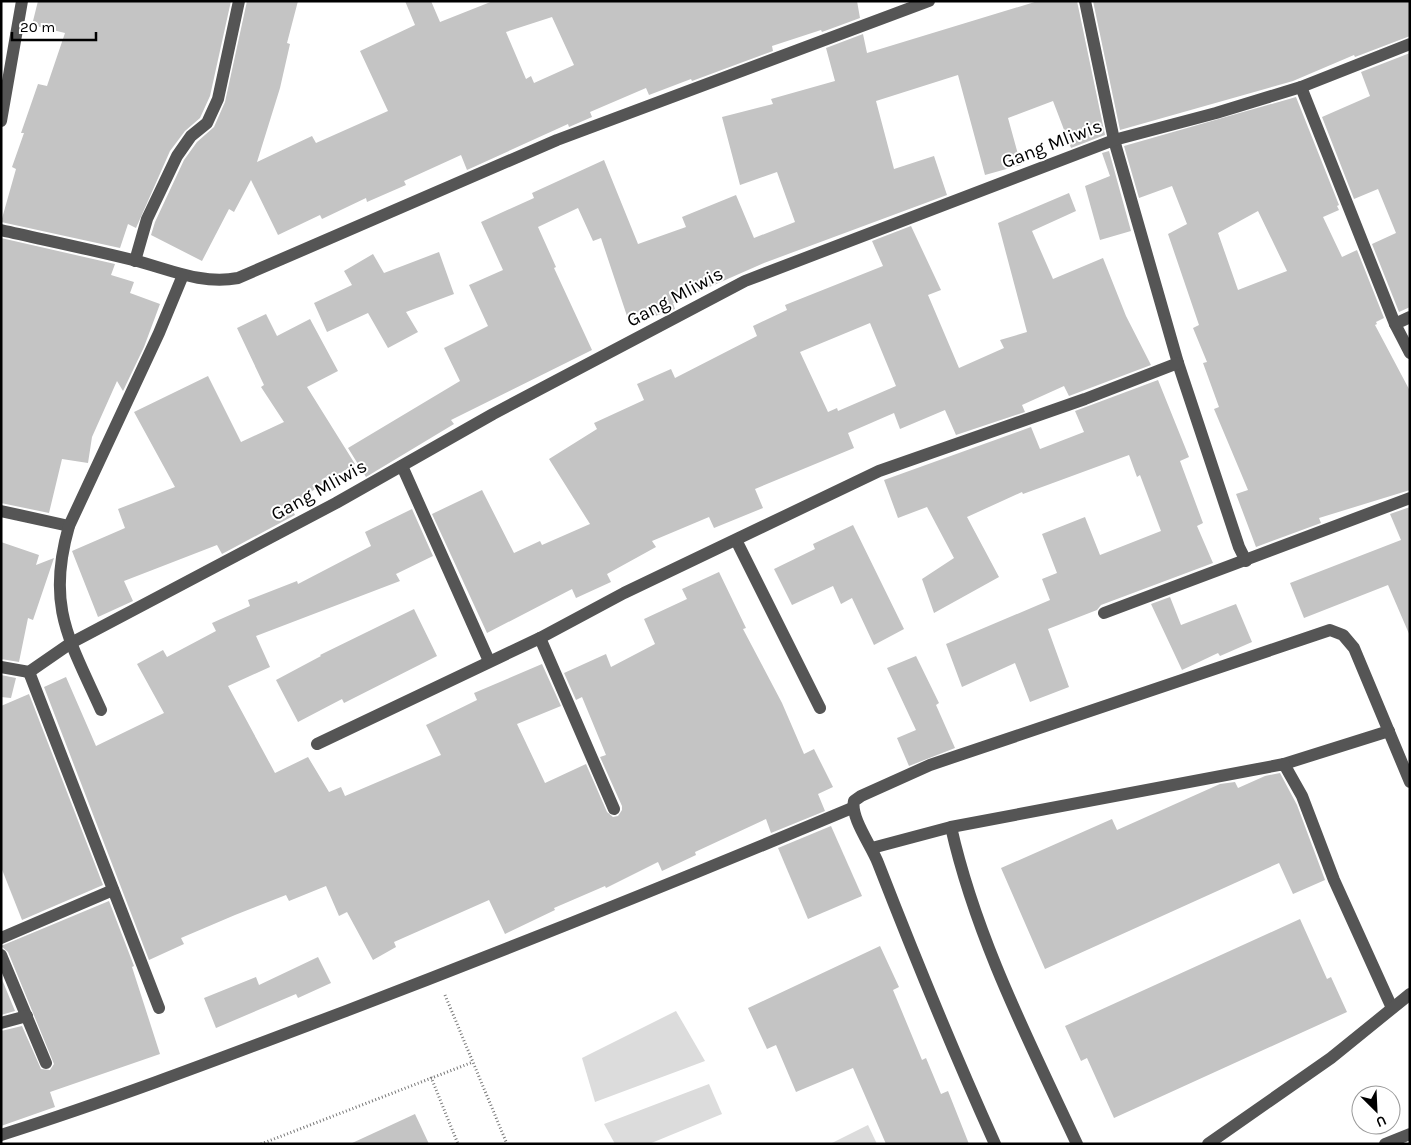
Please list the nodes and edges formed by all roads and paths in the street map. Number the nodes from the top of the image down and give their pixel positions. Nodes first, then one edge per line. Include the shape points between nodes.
1 (22, 1) edge
2 (239, 1) edge
3 (929, 1) edge
4 (1085, 1) edge
5 (1410, 44) edge
6 (1301, 87) junction
7 (1, 120) edge
8 (1114, 140) junction
9 (1, 230) edge
10 (135, 260) junction
11 (182, 275) junction
12 (1410, 317) edge
13 (1396, 324) junction
14 (1410, 353) edge
15 (1178, 363) junction
16 (402, 466) junction
17 (1410, 498) edge
18 (1, 511) edge
19 (69, 526) junction
20 (736, 540) junction
21 (1246, 561) junction
22 (1104, 613) dead end
23 (540, 638) junction
24 (71, 643) junction
25 (489, 661) junction
26 (1, 666) edge
27 (29, 672) junction
28 (820, 708) dead end
29 (101, 710) dead end
30 (1389, 732) junction
31 (317, 744) dead end
32 (1284, 764) junction
33 (1410, 782) edge
34 (852, 808) junction
35 (614, 810) dead end
36 (951, 827) junction
37 (872, 848) junction
38 (113, 890) junction
39 (1, 938) edge
40 (1, 955) edge
41 (438, 976) junction
42 (1410, 994) edge
43 (159, 1008) dead end
44 (1392, 1008) junction
45 (27, 1016) junction
46 (1, 1023) edge
47 (473, 1062) junction
48 (46, 1063) dead end
49 (431, 1077) junction
50 (1410, 1134) edge
51 (1, 1135) edge
52 (261, 1144) edge
53 (458, 1144) edge
54 (507, 1144) edge
55 (995, 1144) edge
56 (1077, 1144) edge
57 (1208, 1144) edge
58 (1385, 1144) edge

1 - 7 street
2 - 10 street via 218,99 207,123 191,136 177,156 147,220
3 - 11 street via 557,140 238,278 222,281
4 - 8 street
5 - 6 street, Gang Mliwis
6 - 8 street, Gang Mliwis
6 - 13 street
8 - 15 street
8 - 16 street, Gang Mliwis via 745,281 493,414
9 - 10 street
10 - 11 street
11 - 19 street via 160,333
12 - 13 street
13 - 14 street
15 - 20 street via 879,471
15 - 21 street
16 - 24 street, Gang Mliwis
16 - 25 street
17 - 21 street
18 - 19 street
19 - 24 street via 62,550 58,586 61,616
20 - 23 street
20 - 28 street
21 - 22 street
23 - 25 street
23 - 35 street
24 - 27 street, Gang Mliwis
24 - 29 street
25 - 31 street
26 - 27 street
27 - 38 street
30 - 32 street
30 - 33 street
30 - 34 street via 1354,648 1343,635 1330,630 930,765 861,796 854,801
32 - 36 street
32 - 44 street via 1302,796 1334,880
34 - 37 street
34 - 41 street
36 - 37 street
36 - 56 street via 959,860 1003,984
37 - 55 street via 950,1046
38 - 39 street
38 - 43 street
40 - 45 street
41 - 47 path
41 - 51 street via 185,1072
42 - 44 street
44 - 57 street via 1332,1058
45 - 46 street
45 - 48 street
47 - 49 path
47 - 54 path
49 - 52 path
49 - 53 path
50 - 58 street

